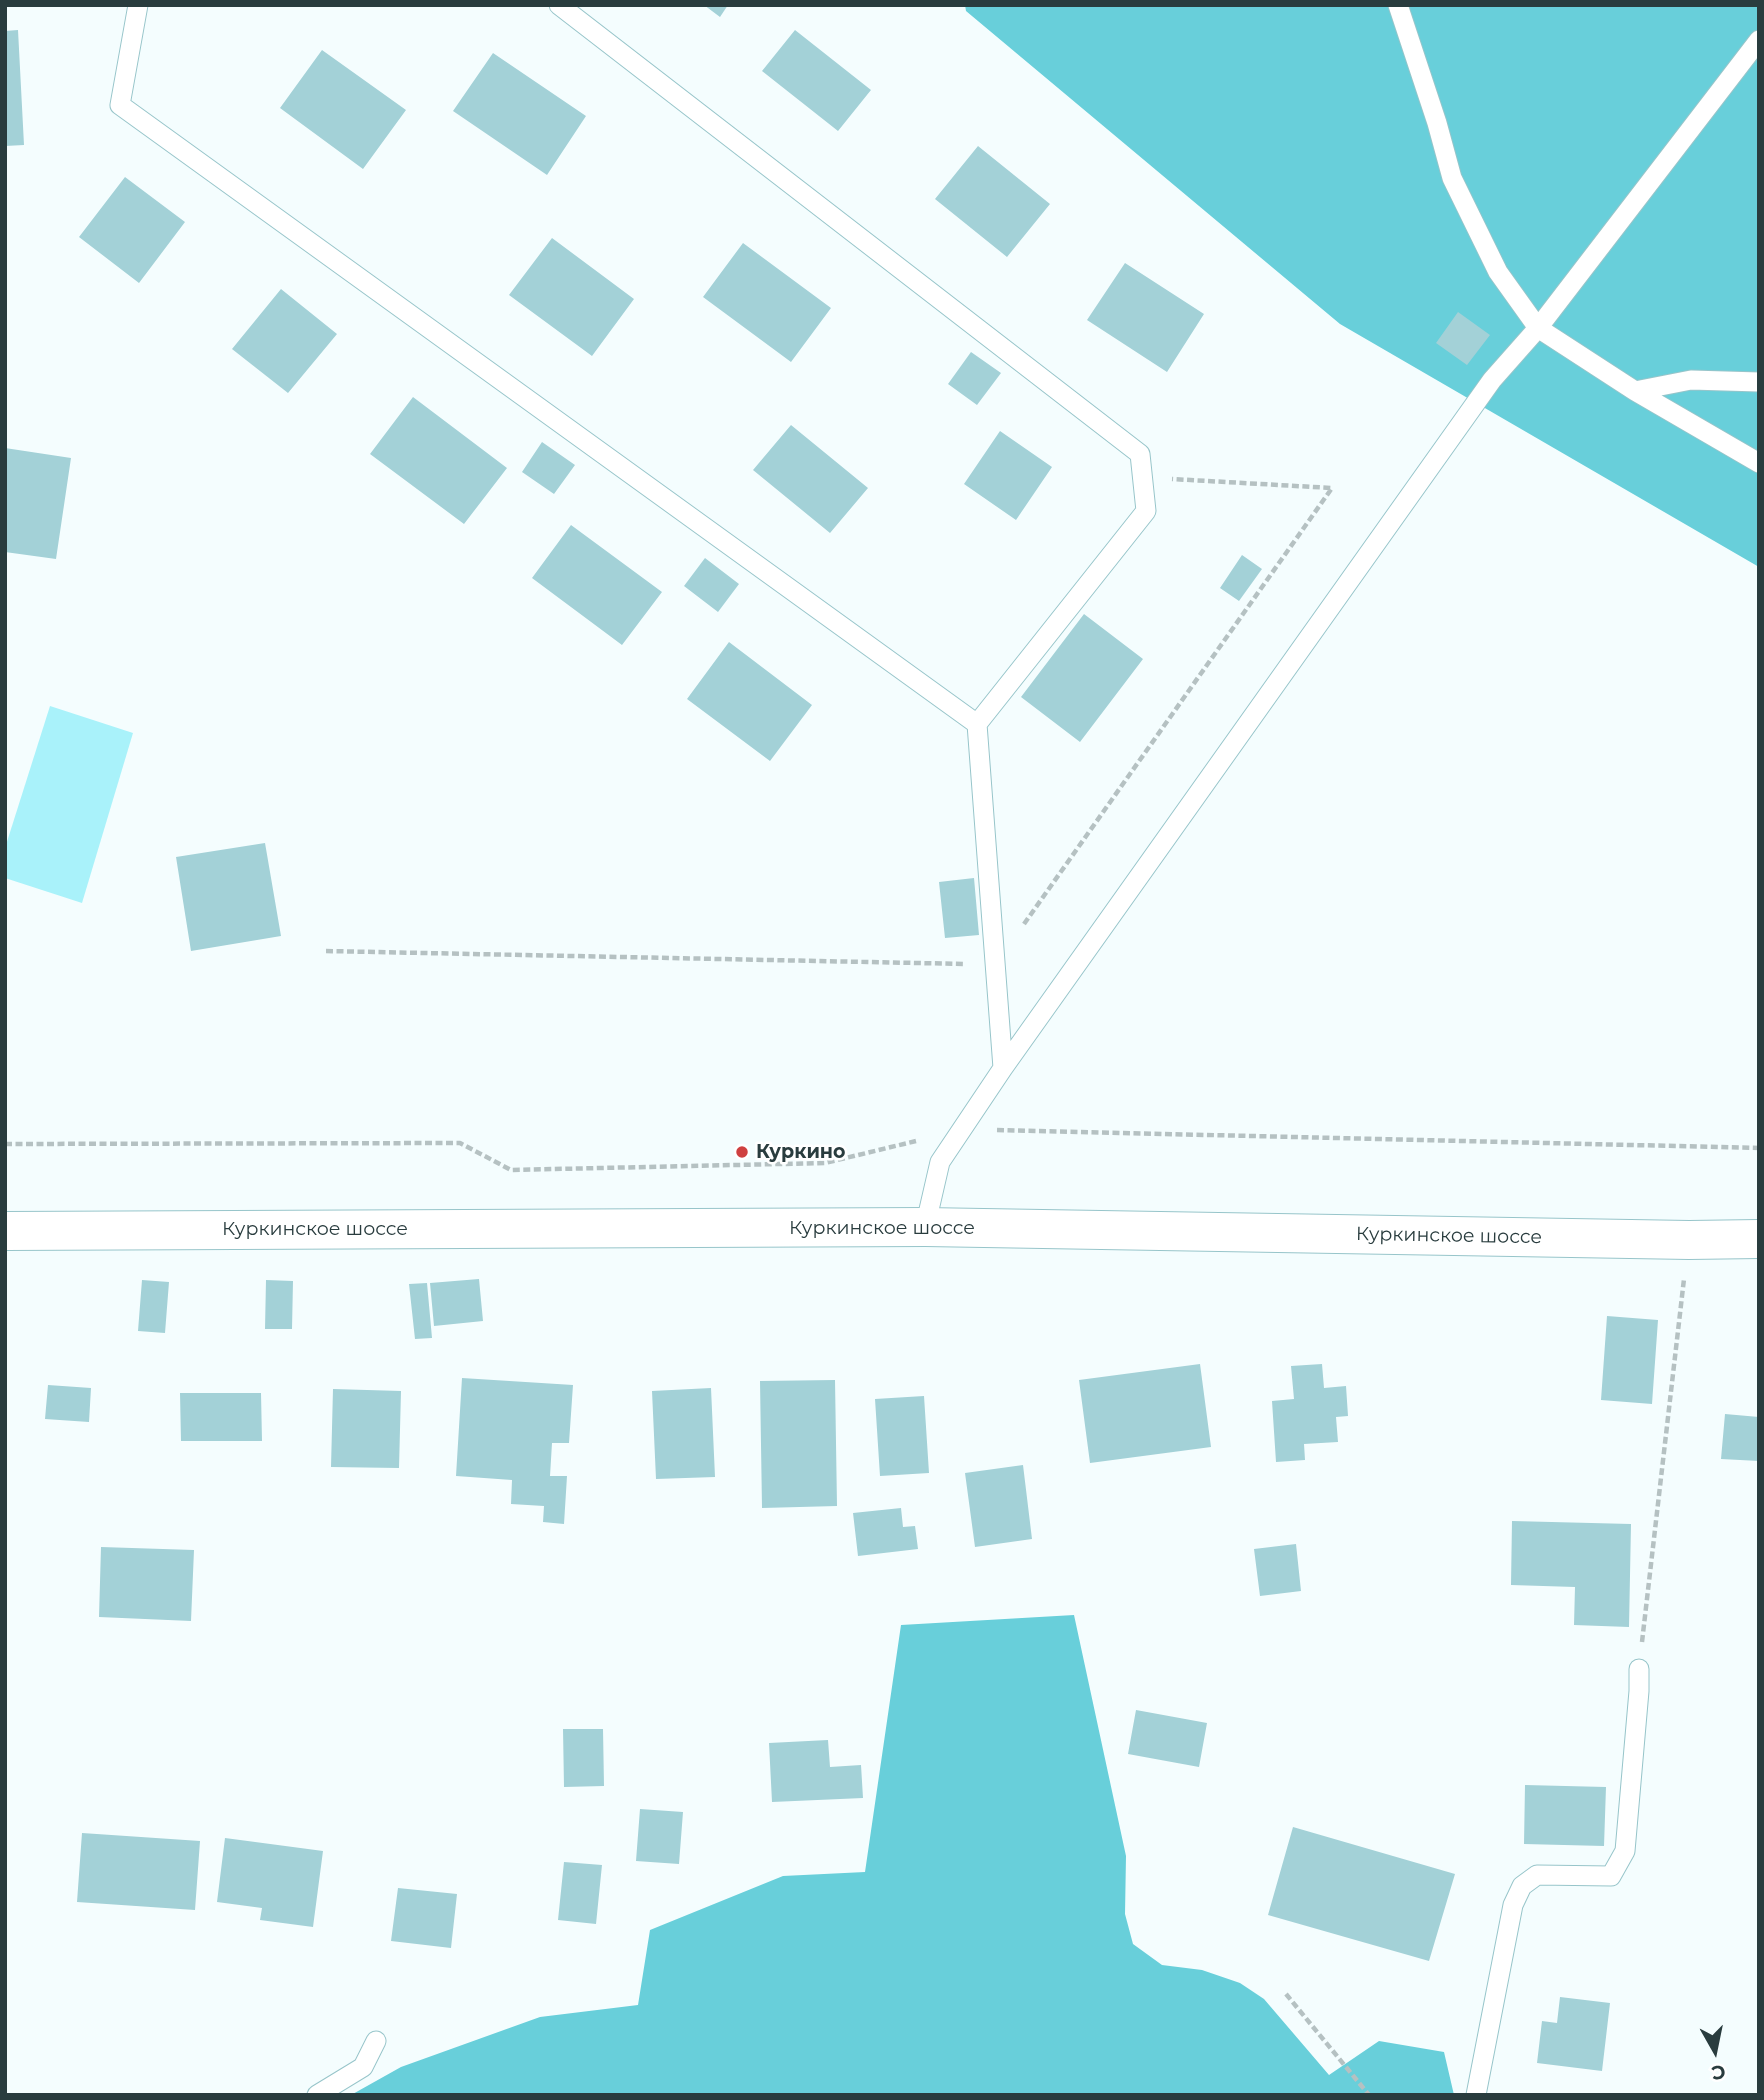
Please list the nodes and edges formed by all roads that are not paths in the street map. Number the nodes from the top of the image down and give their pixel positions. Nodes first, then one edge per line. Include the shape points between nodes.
1 (138, 5) edge
2 (559, 5) edge
3 (1398, 5) edge
4 (1759, 40) edge
5 (1538, 328) junction
6 (1759, 382) edge
7 (1635, 391) junction
8 (1759, 463) edge
9 (977, 724) junction
10 (1003, 1068) junction
11 (925, 1227) junction
12 (5, 1231) edge
13 (1759, 1239) edge
14 (1639, 1669) road end
15 (376, 2041) dead end
16 (317, 2095) edge
17 (1476, 2095) edge

1 - 9 lane via 120,105
2 - 9 lane via 1140,454 1146,511
3 - 5 lane via 1452,178 1498,272
4 - 5 lane
5 - 7 lane
5 - 10 lane via 1492,380
6 - 7 lane via 1691,380
7 - 8 lane
9 - 10 lane
10 - 11 lane via 940,1162
11 - 12 main road, Куркинское шоссе
11 - 13 main road, Куркинское шоссе
14 - 17 lane via 1625,1851 1611,1877 1537,1875 1522,1886 1513,1905
15 - 16 lane via 363,2067

